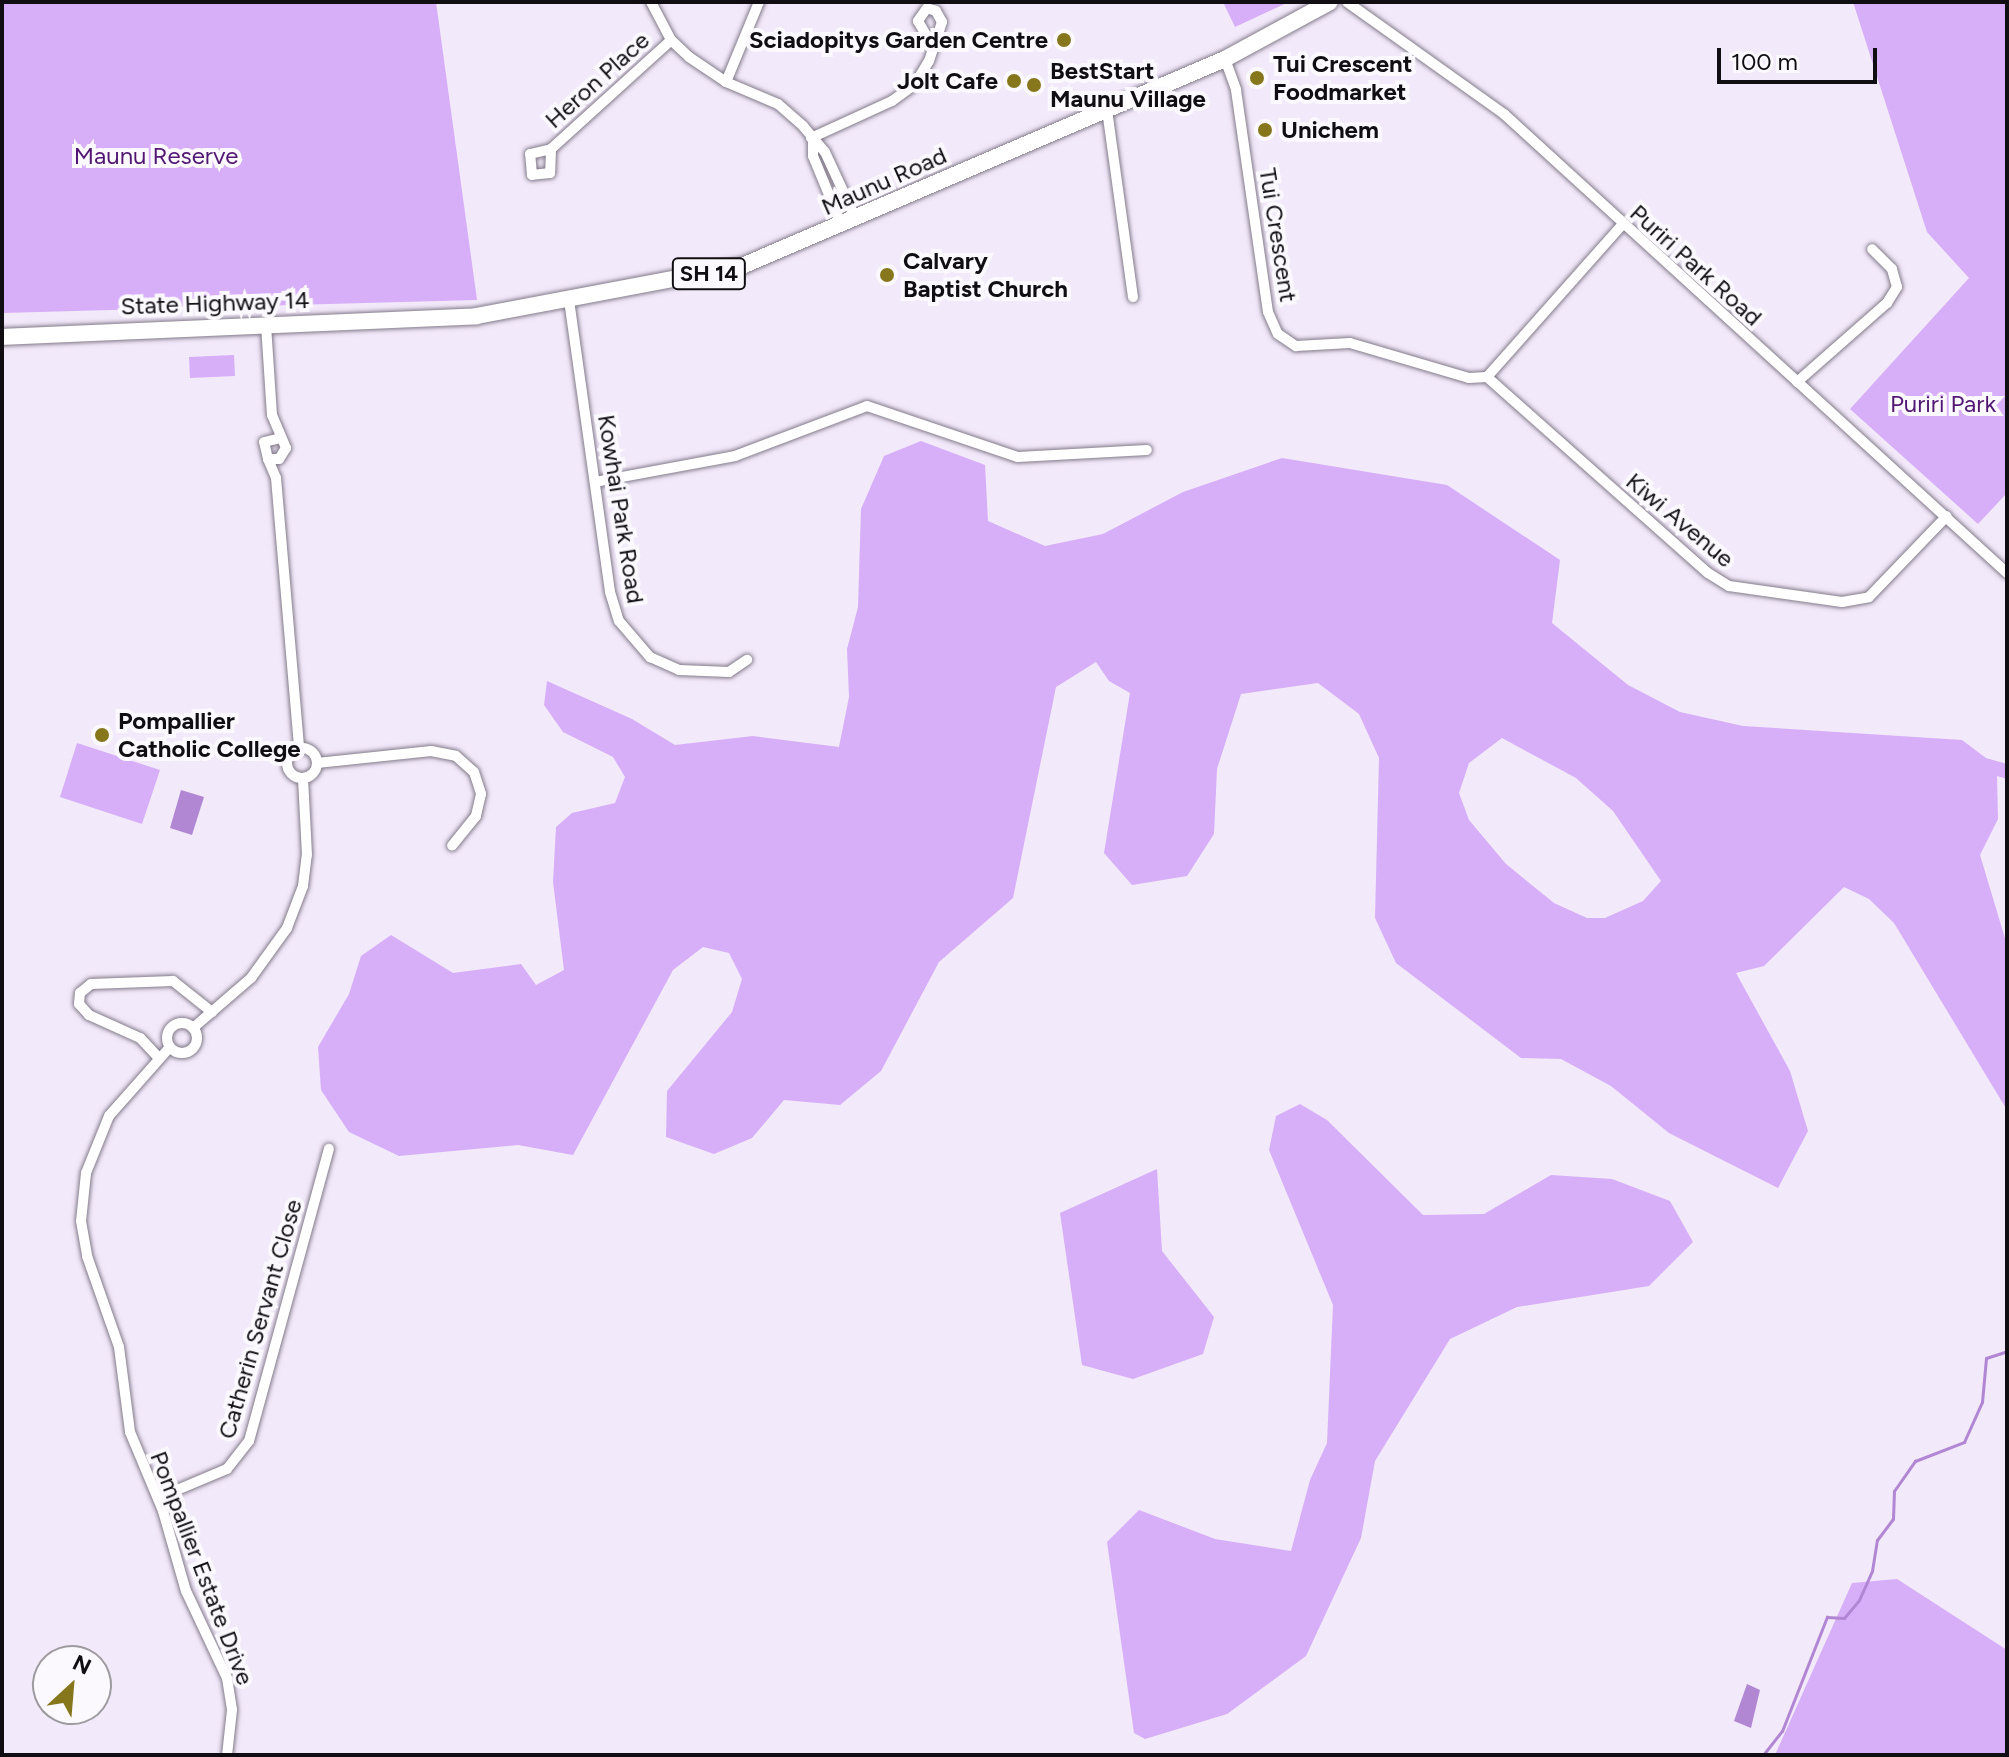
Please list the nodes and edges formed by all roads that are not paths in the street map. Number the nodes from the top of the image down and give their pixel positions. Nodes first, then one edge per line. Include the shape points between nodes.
1 (651, 2) edge
2 (759, 2) edge
3 (1330, 2) edge
4 (1347, 2) edge
5 (671, 40) junction
6 (932, 45) dead end
7 (1225, 59) junction
8 (726, 82) junction
9 (1107, 110) junction
10 (812, 140) junction
11 (551, 149) dead end
12 (849, 223) junction
13 (1621, 226) junction
14 (1872, 249) dead end
15 (1133, 297) dead end
16 (569, 300) junction
17 (431, 319) joint
18 (266, 325) junction
19 (2, 337) edge
20 (1487, 377) junction
21 (1797, 382) junction
22 (272, 415) junction
23 (281, 438) junction
24 (266, 439) junction
25 (1147, 450) dead end
26 (282, 458) junction
27 (268, 459) junction
28 (276, 478) junction
29 (595, 482) junction
30 (1947, 516) junction
31 (2007, 573) edge
32 (747, 660) dead end
33 (299, 748) junction
34 (317, 763) junction
35 (303, 779) junction
36 (452, 846) dead end
37 (212, 1012) junction
38 (193, 1028) junction
39 (170, 1047) junction
40 (158, 1057) junction
41 (329, 1149) dead end
42 (158, 1498) junction
43 (227, 1755) edge

1 - 5 street
2 - 8 street
3 - 7 main road, Maunu Road / SH 14
4 - 13 street, Puriri Park Road via 1504,114
5 - 8 street
5 - 11 street, Heron Place
6 - 10 street via 924,72 906,93
7 - 9 main road, Maunu Road / SH 14
7 - 20 street, Tui Crescent via 1236,90 1268,312 1278,334 1296,346 1350,343 1469,378
8 - 10 street via 778,104
9 - 12 main road, Maunu Road / SH 14
9 - 15 street
10 - 12 street via 813,156
12 - 16 main road, Maunu Road / SH 14 via 742,266
13 - 20 street
13 - 21 street, Puriri Park Road
14 - 21 street via 1892,269 1897,287 1887,303
16 - 17 main road, Maunu Road / SH 14
16 - 29 street, Kowhai Park Road
17 - 18 main road, State Highway 14 / SH 14
18 - 19 main road, State Highway 14 / SH 14
18 - 22 street
20 - 30 street, Kiwi Avenue via 1729,586 1842,602 1869,597
21 - 30 street, Puriri Park Road
22 - 23 street
22 - 24 street
23 - 24 street
23 - 26 street via 286,448
24 - 27 street via 262,449
25 - 29 street via 1034,459 867,406 735,456
26 - 27 street
26 - 28 street
27 - 28 street
28 - 33 street
29 - 32 street, Kowhai Park Road via 610,592 627,634 650,657 679,670 729,672
30 - 31 street, Puriri Park Road
33 - 34 street via 310,750
33 - 35 street via 290,753 287,767
34 - 35 street via 315,772
34 - 36 street via 431,751 456,756 474,772 481,794 476,816
35 - 37 street via 307,855 298,900 271,954
37 - 38 street
37 - 40 street via 173,981 91,984 80,993 79,1004 89,1015 140,1038
38 - 39 street via 172,1026 167,1034
38 - 39 street via 197,1040 190,1051
39 - 40 street, Pompallier Estate Drive
40 - 42 street, Pompallier Estate Drive via 109,1116 94,1148 81,1206 87,1256 122,1362 130,1432
41 - 42 street, Catherin Servant Close via 249,1441 227,1469
42 - 43 street, Pompallier Estate Drive via 186,1591 227,1678 232,1710

